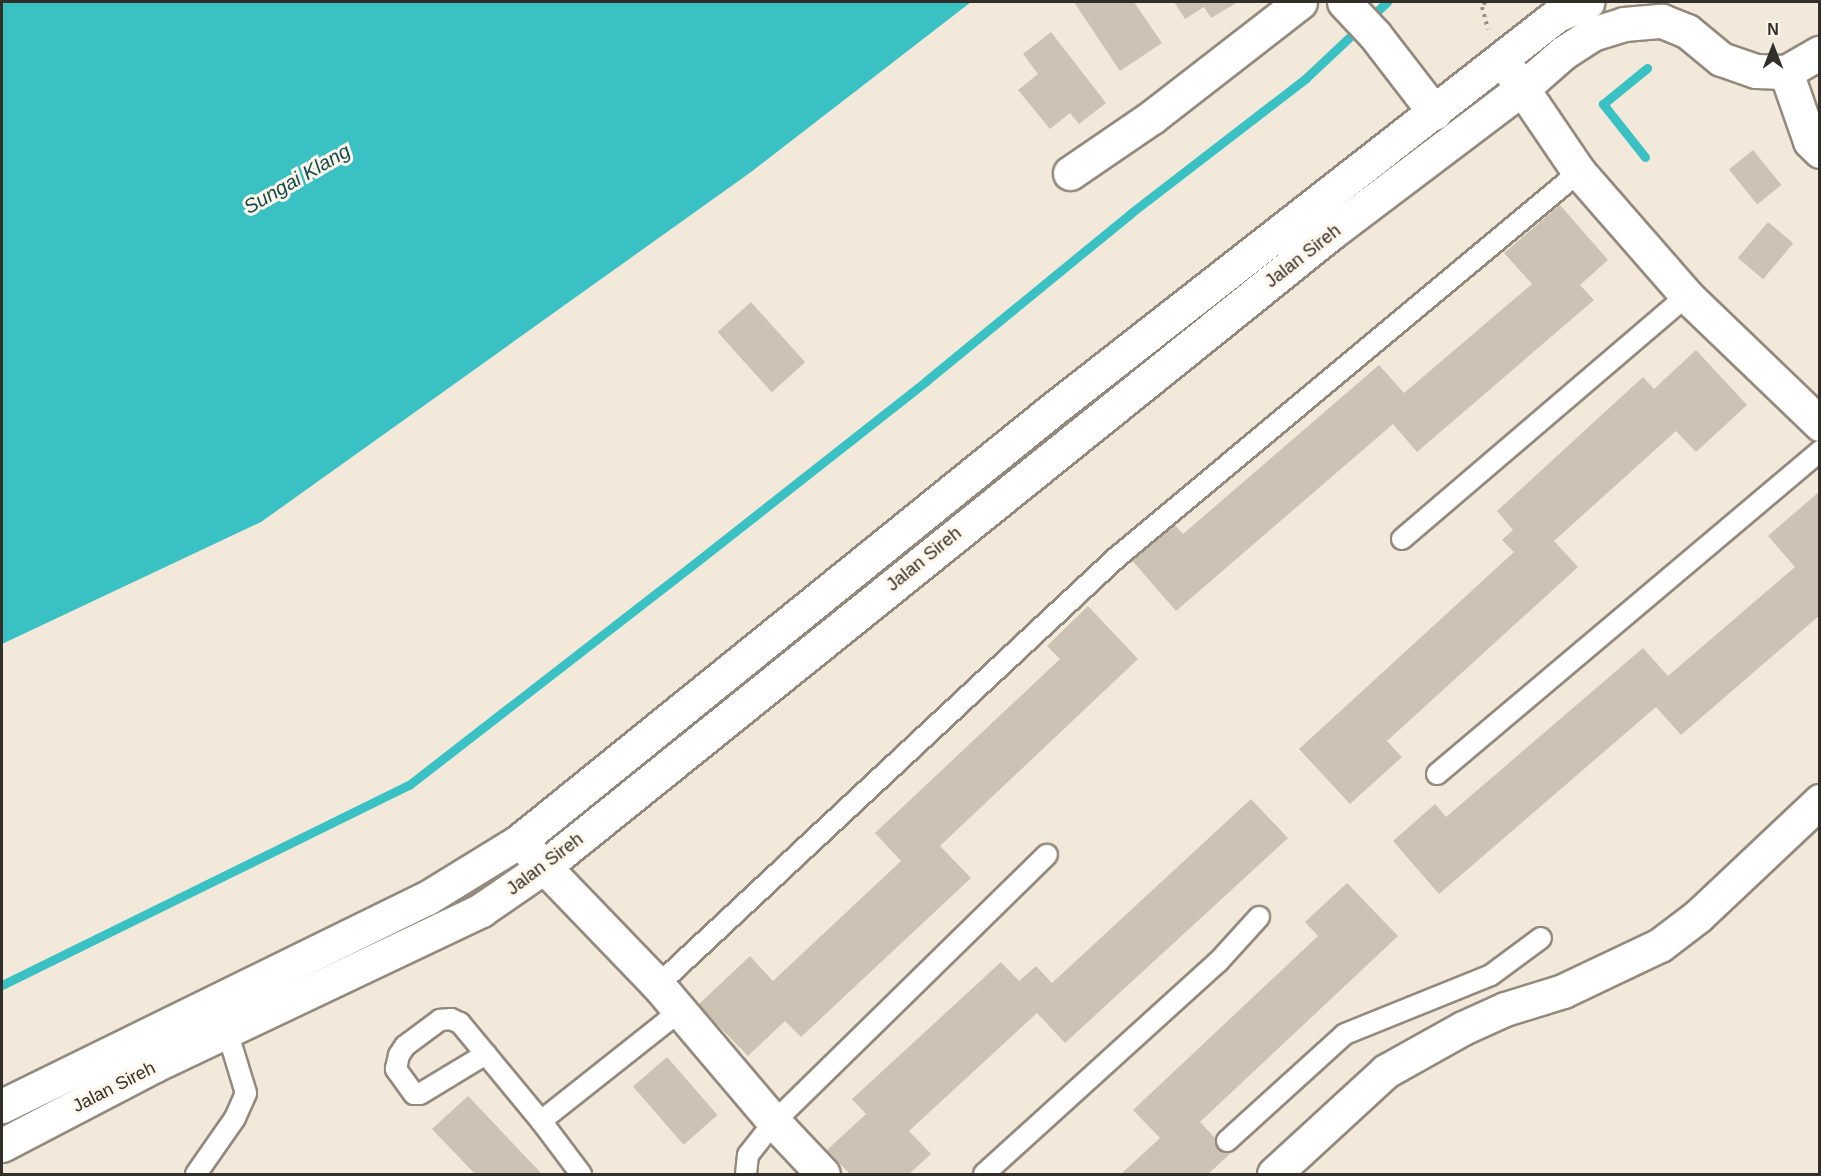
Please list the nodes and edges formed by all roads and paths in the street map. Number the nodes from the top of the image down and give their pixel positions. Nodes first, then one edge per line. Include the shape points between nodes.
1 (1300, 2) edge
2 (1587, 2) edge
3 (1348, 6) edge
4 (1820, 52) edge
5 (1502, 61) junction
6 (1786, 72) junction
7 (1523, 88) junction
8 (1435, 113) junction
9 (1820, 151) edge
10 (1579, 172) junction
11 (1071, 173) dead end
12 (1687, 296) junction
13 (1820, 424) edge
14 (1820, 451) edge
15 (1402, 539) dead end
16 (1437, 774) dead end
17 (1820, 801) edge
18 (518, 842) junction
19 (1047, 855) dead end
20 (545, 866) junction
21 (1259, 917) dead end
22 (1541, 938) dead end
23 (658, 985) junction
24 (680, 1011) junction
25 (227, 1031) junction
26 (486, 1054) dead end
27 (2, 1106) edge
28 (541, 1121) junction
29 (774, 1122) junction
30 (1227, 1141) dead end
31 (2, 1145) edge
32 (196, 1174) edge
33 (581, 1174) edge
34 (746, 1174) edge
35 (823, 1174) edge
36 (984, 1174) edge
37 (1274, 1174) edge

1 - 11 street via 1152,117
2 - 5 street, Jalan Sireh via 1557,15
3 - 8 street
4 - 6 street
5 - 7 street
5 - 8 street, Jalan Sireh
6 - 7 street, Jalan Sireh via 1756,71 1721,59 1687,31 1662,21 1643,22 1592,34
6 - 9 street via 1810,141
7 - 10 street
7 - 20 street, Jalan Sireh via 1322,240
8 - 18 street, Jalan Sireh via 1052,410
10 - 12 street
10 - 23 lane via 1116,558
12 - 13 street
12 - 15 lane
14 - 16 lane
17 - 37 street via 1698,916 1660,945 1563,991 1494,1013 1386,1071
18 - 20 street
18 - 27 street, Jalan Sireh via 427,898
19 - 29 lane
20 - 23 street
20 - 25 street, Jalan Sireh via 481,910
21 - 36 lane via 1218,962
22 - 30 lane via 1491,975 1345,1034
23 - 24 street
24 - 28 lane
24 - 29 street
25 - 31 street, Jalan Sireh
25 - 32 lane via 246,1093 235,1118
26 - 28 lane
28 - 33 lane
29 - 34 lane via 748,1155
29 - 35 street

